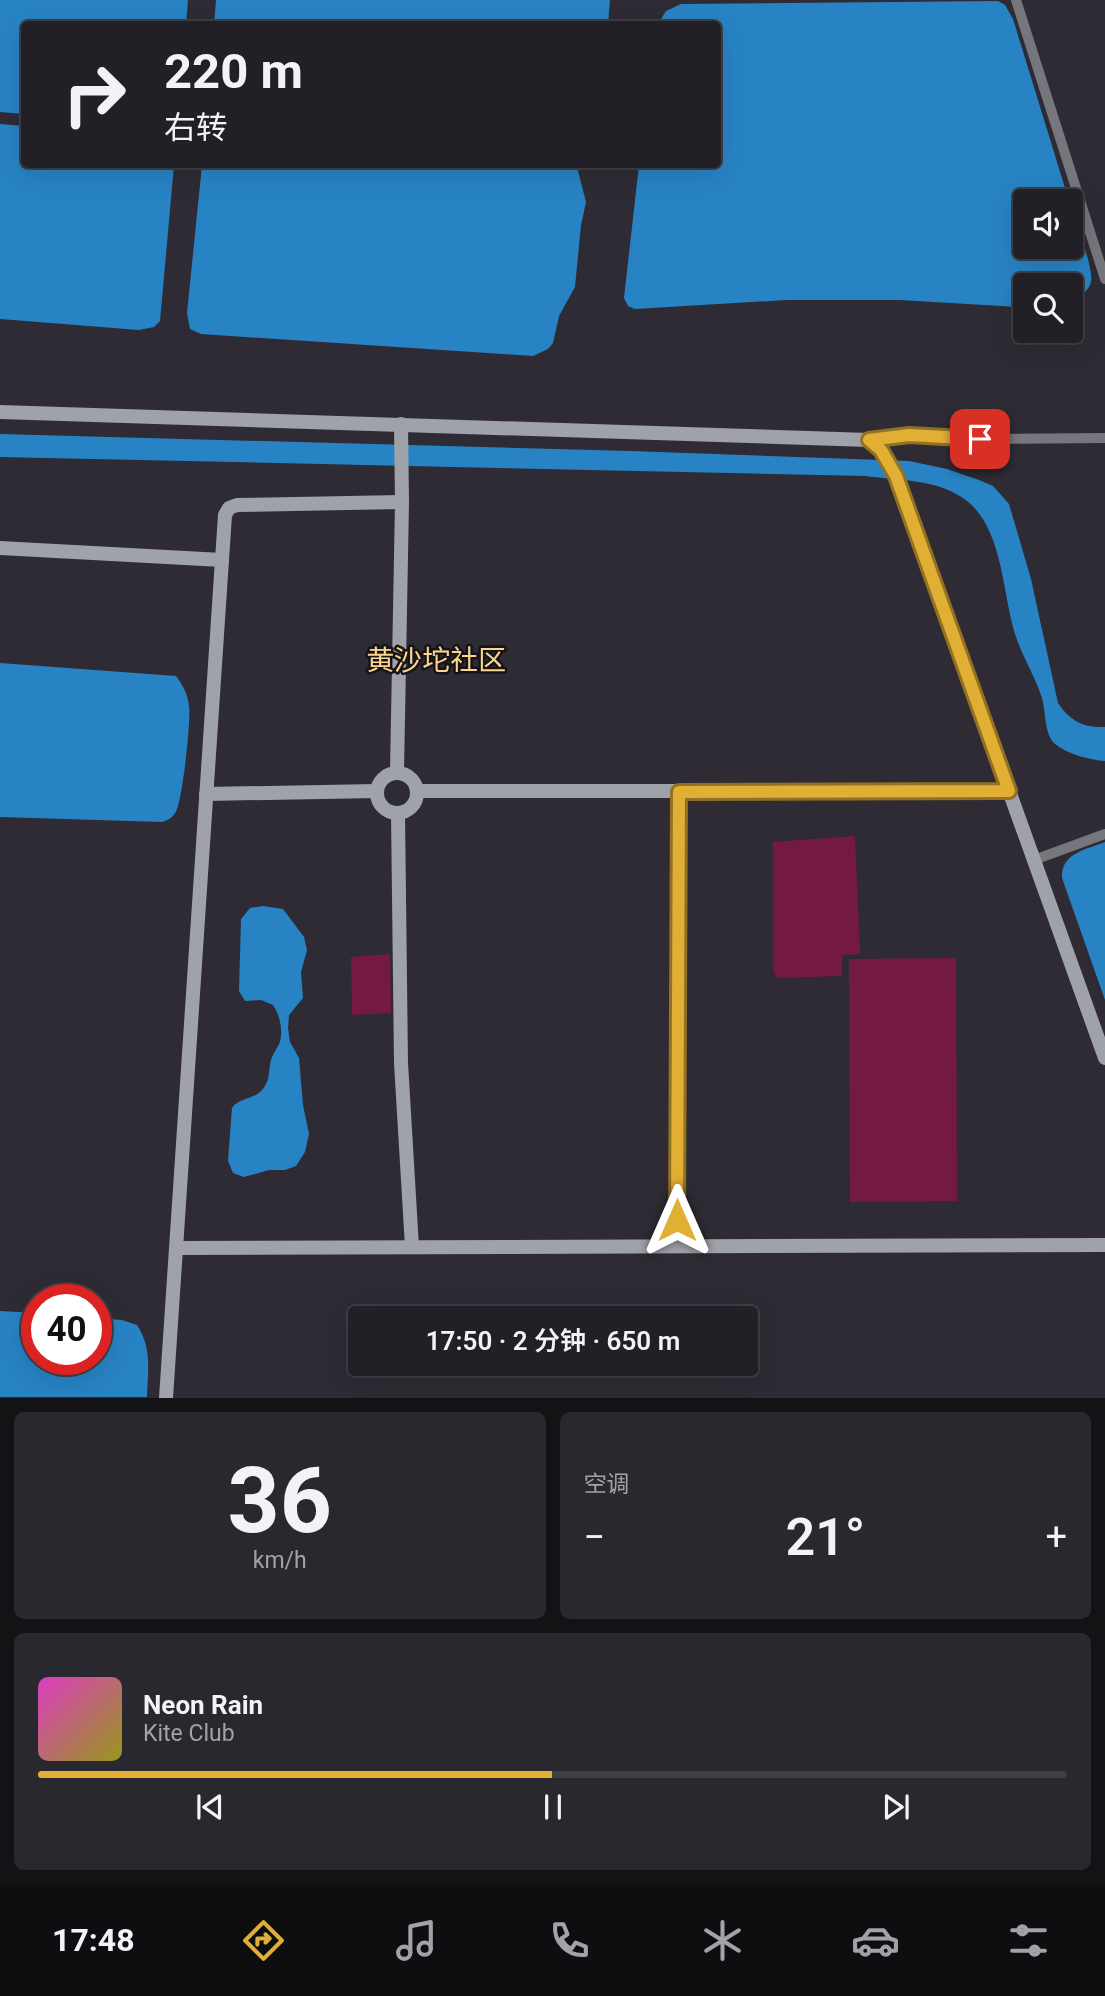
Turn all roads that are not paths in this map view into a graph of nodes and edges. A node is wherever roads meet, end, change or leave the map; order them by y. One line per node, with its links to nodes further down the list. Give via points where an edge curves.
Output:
1 (1016, 0): 2 (street)
2 (1105, 279)
3 (0, 412): 4 (street)
4 (401, 424): 6 (street); 7 (street)
5 (1105, 438): 6 (street, via 909,435)
6 (869, 440): 12 (street, via 881,450 896,476)
7 (402, 502): 9 (street, via 237,505 225,515); 10 (street)
8 (0, 548): 9 (street)
9 (222, 560): 15 (street)
10 (397, 772): 11 (street, via 409,776); 13 (street, via 381,780)
11 (418, 791): 14 (street); 16 (street, via 413,806)
12 (1009, 791): 14 (street); 18 (street)
13 (377, 792): 15 (street); 16 (street, via 383,807)
14 (679, 792): 21 (street)
15 (206, 794): 23 (street)
16 (398, 813): 22 (street, via 401,1063)
17 (1105, 834): 18 (street)
18 (1034, 860): 19 (street)
19 (1105, 1058)
20 (1105, 1245): 21 (street)
21 (677, 1246): 22 (street)
22 (412, 1247): 23 (street)
23 (177, 1248): 24 (street)
24 (166, 1398)

